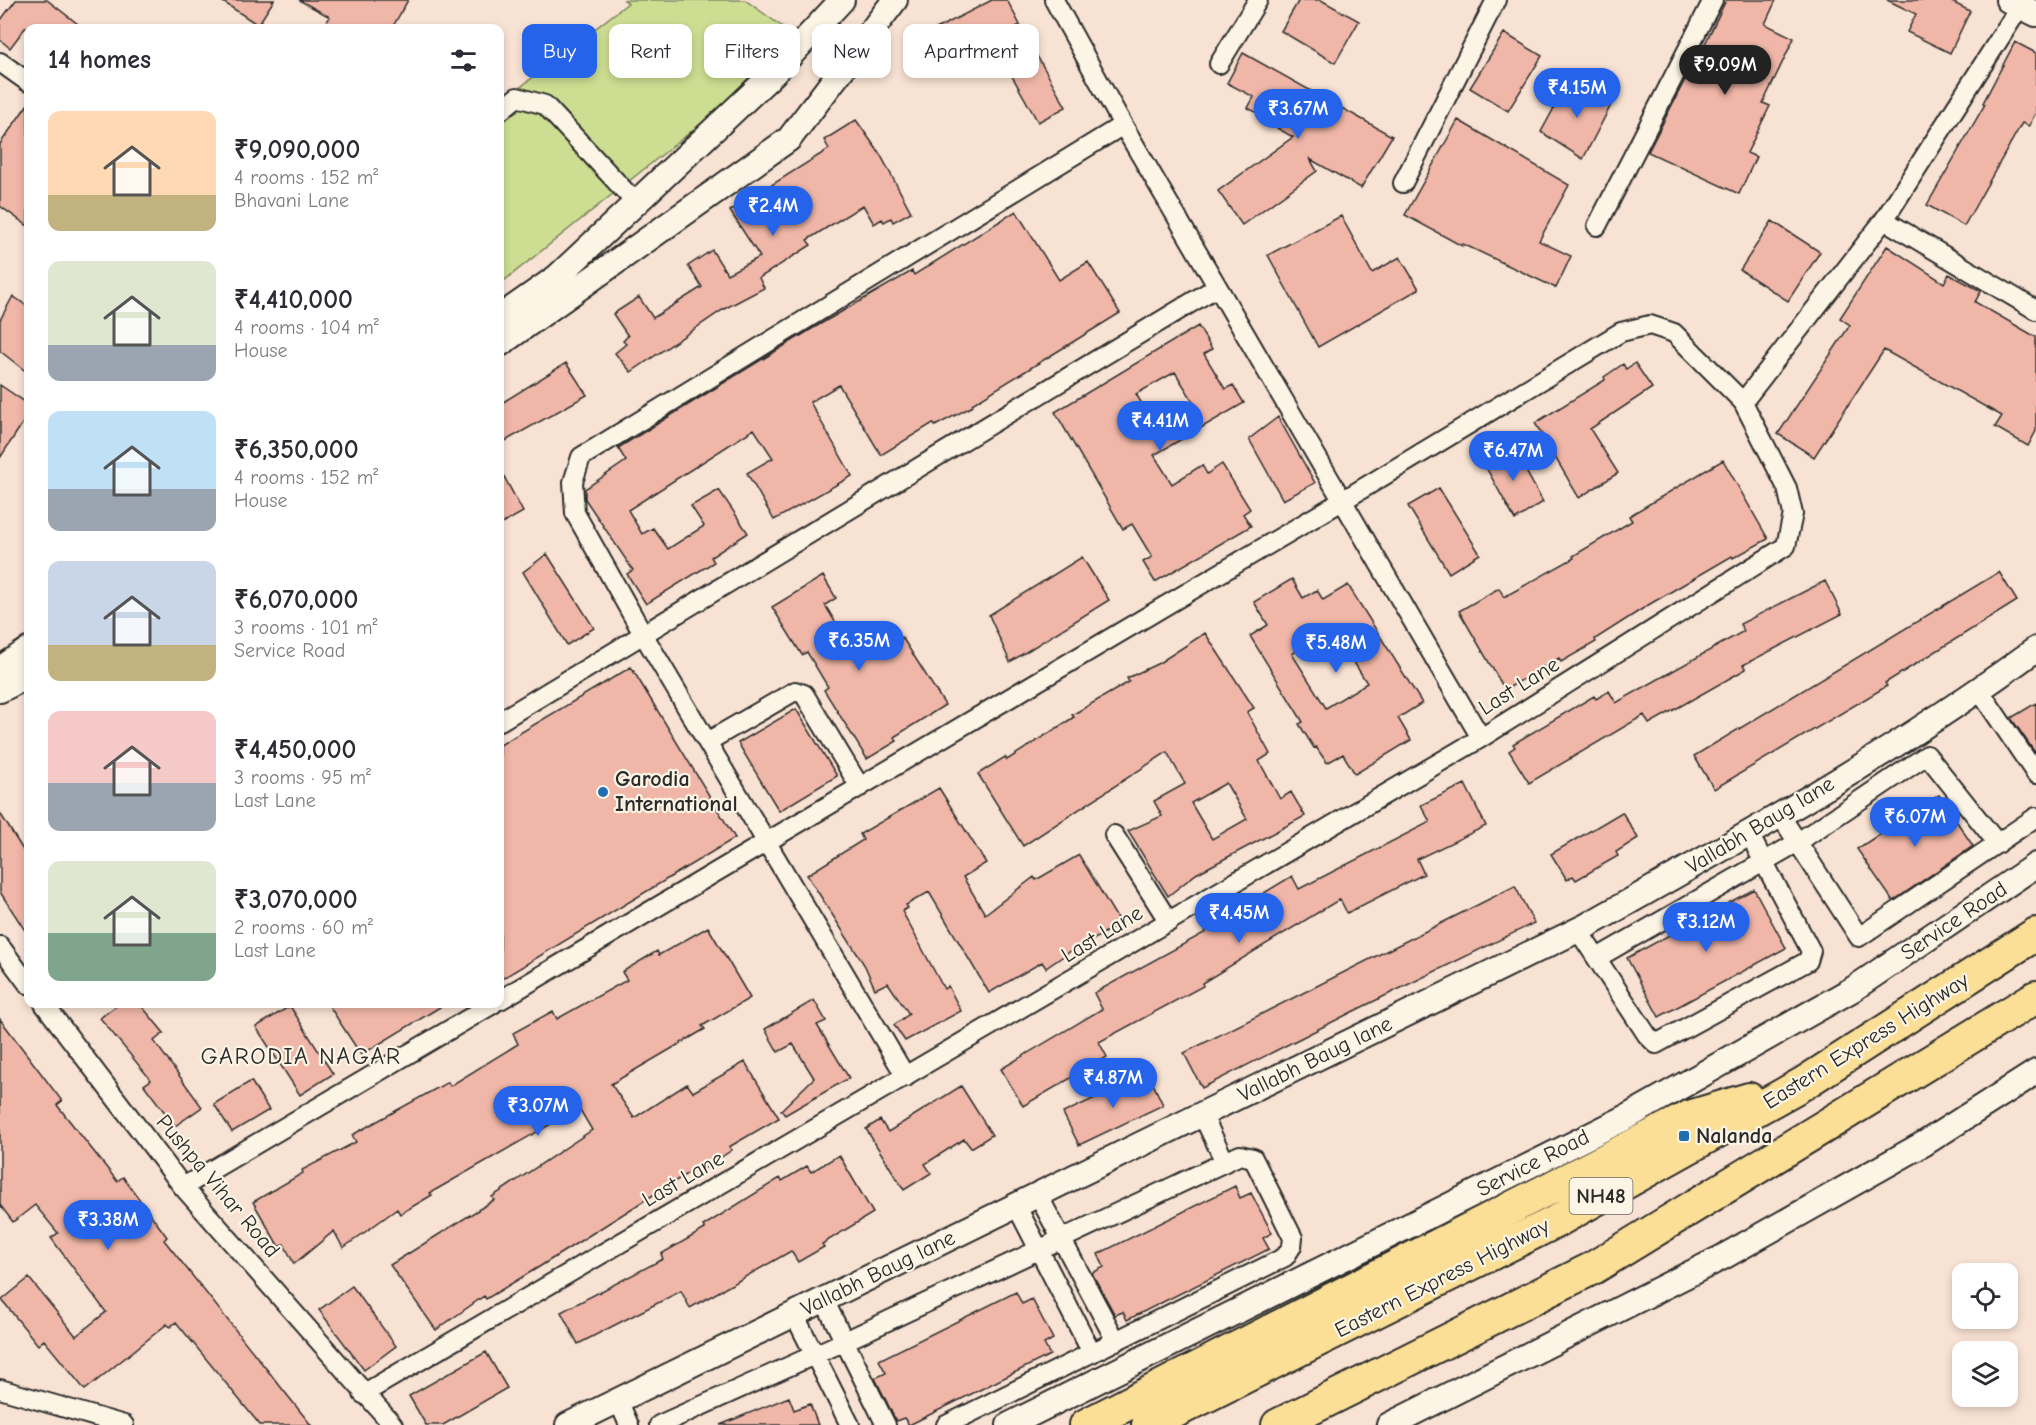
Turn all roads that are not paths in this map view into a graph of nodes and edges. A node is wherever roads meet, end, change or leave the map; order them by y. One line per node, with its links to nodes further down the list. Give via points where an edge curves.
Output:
1 (843, 0): 14 (street, via 774,74)
2 (895, 0): 20 (street, via 789,139)
3 (1054, 0): 12 (street)
4 (1258, 0): 9 (street)
5 (1496, 0): 13 (street)
6 (1713, 0): 16 (street)
7 (2021, 6): 15 (street)
8 (0, 62): 10 (street)
9 (1219, 64)
10 (24, 79)
11 (504, 108): 14 (street, via 517,97 545,105)
12 (1123, 125): 17 (street); 23 (street, via 580,457 573,482 575,513)
13 (1404, 183)
14 (636, 203): 19 (street, via 557,277)
15 (1884, 220): 18 (street); 21 (street)
16 (1597, 226)
17 (1217, 287): 22 (street); 23 (street)
18 (2036, 310)
19 (504, 314)
20 (504, 341)
21 (1743, 402): 22 (street, Last Lane, via 1674,333 1650,325 1620,332); 31 (street, Last Lane, via 1787,488 1793,514 1786,546)
22 (1342, 501): 31 (street); 34 (street, Last Lane)
23 (643, 634): 30 (street); 32 (street)
24 (2036, 649): 29 (street, Vallabh Baug lane)
25 (24, 653): 26 (street)
26 (0, 669)
27 (24, 678): 28 (street)
28 (0, 690)
29 (1979, 690): 33 (street); 35 (street, Vallabh Baug lane)
30 (504, 718)
31 (1481, 738): 44 (street, Last Lane)
32 (707, 742): 34 (street, via 800,691); 39 (street)
33 (2036, 774)
34 (860, 787): 39 (street, Last Lane)
35 (1780, 814): 37 (street, Vallabh Baug lane); 40 (street)
36 (2036, 817): 41 (street)
37 (1749, 834): 42 (street); 45 (street, Vallabh Baug lane)
38 (1114, 835): 44 (street)
39 (766, 842): 51 (street, Last Lane); 55 (street)
40 (1798, 842): 41 (street, via 1927,755); 41 (street, via 1859,937); 42 (street)
41 (1998, 844)
42 (1764, 860): 48 (street); 48 (street, via 1811,951 1809,961 1656,1044)
43 (2036, 865): 81 (street, Service Road, via 1853,989 1627,1116)
44 (1168, 922): 55 (street, Last Lane)
45 (1578, 930): 48 (street); 57 (street, Vallabh Baug lane)
46 (2036, 934): 56 (highway, Eastern Express Highway / NH48)
47 (0, 946): 49 (street)
48 (1597, 958)
49 (24, 979)
50 (2036, 997): 84 (highway, NH48, via 1593,1268)
51 (504, 998)
52 (47, 1008): 59 (street, Pushpa Vihar Road)
53 (486, 1008): 59 (street)
54 (2036, 1072): 85 (street, via 1925,1143 1723,1257)
55 (906, 1077): 71 (street, Last Lane)
56 (1804, 1083): 82 (highway, via 1689,1117); 83 (highway, Eastern Express Highway / NH48, via 1555,1222)
57 (1202, 1114): 58 (street); 60 (street, Vallabh Baug lane)
58 (1225, 1162): 62 (street); 66 (street, via 1240,1155 1253,1158 1293,1238 1290,1253)
59 (183, 1187): 71 (street, Pushpa Vihar Road)
60 (1038, 1195): 61 (street, Vallabh Baug lane); 62 (street)
61 (1016, 1205): 63 (street); 64 (street, Vallabh Baug lane)
62 (1063, 1238): 63 (street); 66 (street)
63 (1040, 1250): 67 (street); 68 (street)
64 (824, 1300): 65 (street, Vallabh Baug lane); 67 (street)
65 (794, 1314): 69 (street); 72 (street, Vallabh Baug lane)
66 (1116, 1341): 68 (street)
67 (843, 1342): 69 (street); 79 (street)
68 (1092, 1353): 80 (street)
69 (815, 1354): 77 (street); 78 (street)
70 (0, 1389): 73 (street)
71 (363, 1394): 74 (street, Pushpa Vihar Road)
72 (618, 1400): 75 (street, Vallabh Baug lane); 76 (street)
73 (124, 1425)
74 (393, 1425)
75 (568, 1425)
76 (629, 1425)
77 (660, 1425)
78 (850, 1425)
79 (886, 1425)
80 (946, 1425)
81 (1009, 1425)
82 (1086, 1425)
83 (1148, 1425)
84 (1278, 1425)
85 (1389, 1425)

